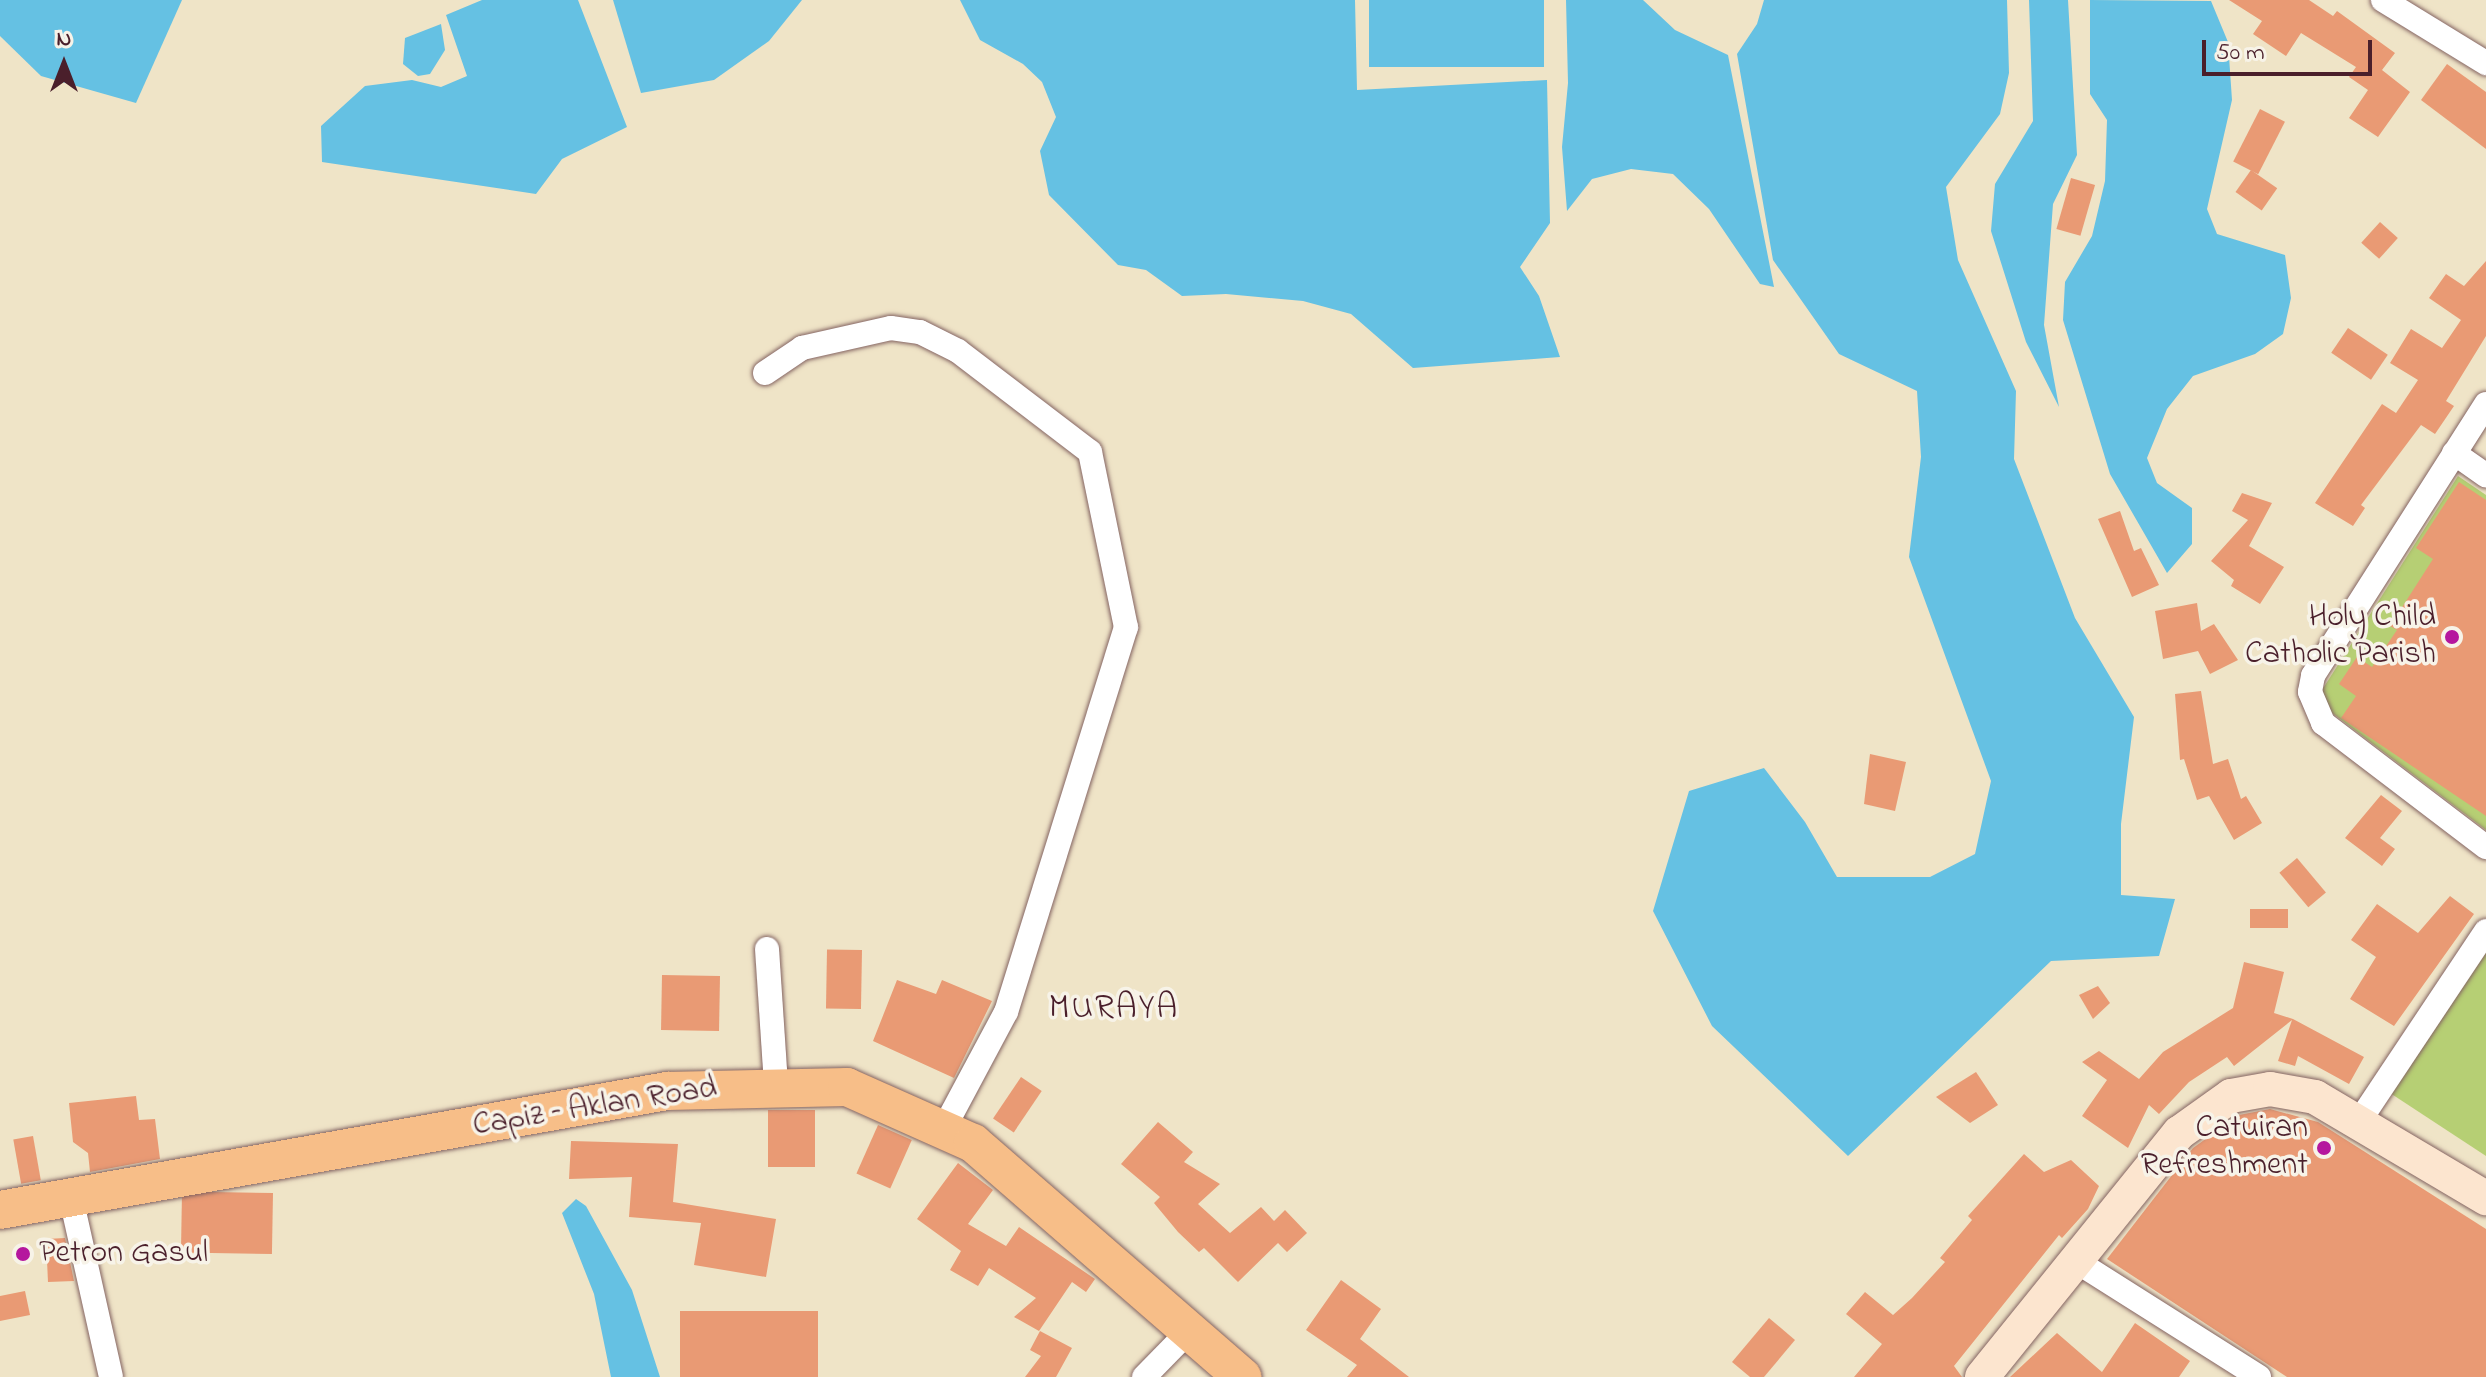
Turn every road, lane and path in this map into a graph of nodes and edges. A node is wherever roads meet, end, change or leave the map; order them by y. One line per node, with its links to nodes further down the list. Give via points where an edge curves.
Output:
1 (2383, 0): 2 (street)
2 (2486, 63)
3 (765, 373): 12 (street, via 802,348 891,328 920,332 958,351 1090,452 1126,627 1006,1012)
4 (2486, 404): 5 (street)
5 (2454, 453): 6 (street); 7 (street, via 2313,676 2310,692 2323,723)
6 (2486, 475)
7 (2486, 847)
8 (2486, 931): 11 (street)
9 (767, 949): 10 (street)
10 (776, 1085): 12 (main road, Capiz – Aklan Road, via 847,1087); 13 (main road, Capiz – Aklan Road, via 667,1091)
11 (2360, 1120): 14 (main road); 16 (main road, via 2290,1090 2250,1090 2213,1104 2179,1133)
12 (944, 1128): 17 (main road, Capiz – Aklan Road, via 973,1143)
13 (71, 1198): 15 (main road, Capiz – Aklan Road); 18 (street)
14 (2486, 1198)
15 (0, 1210)
16 (2079, 1263): 21 (main road); 22 (street)
17 (1189, 1331): 19 (street); 20 (main road, Capiz – Aklan Road)
18 (111, 1377)
19 (1144, 1377)
20 (1242, 1377)
21 (1982, 1377)
22 (2259, 1377)

